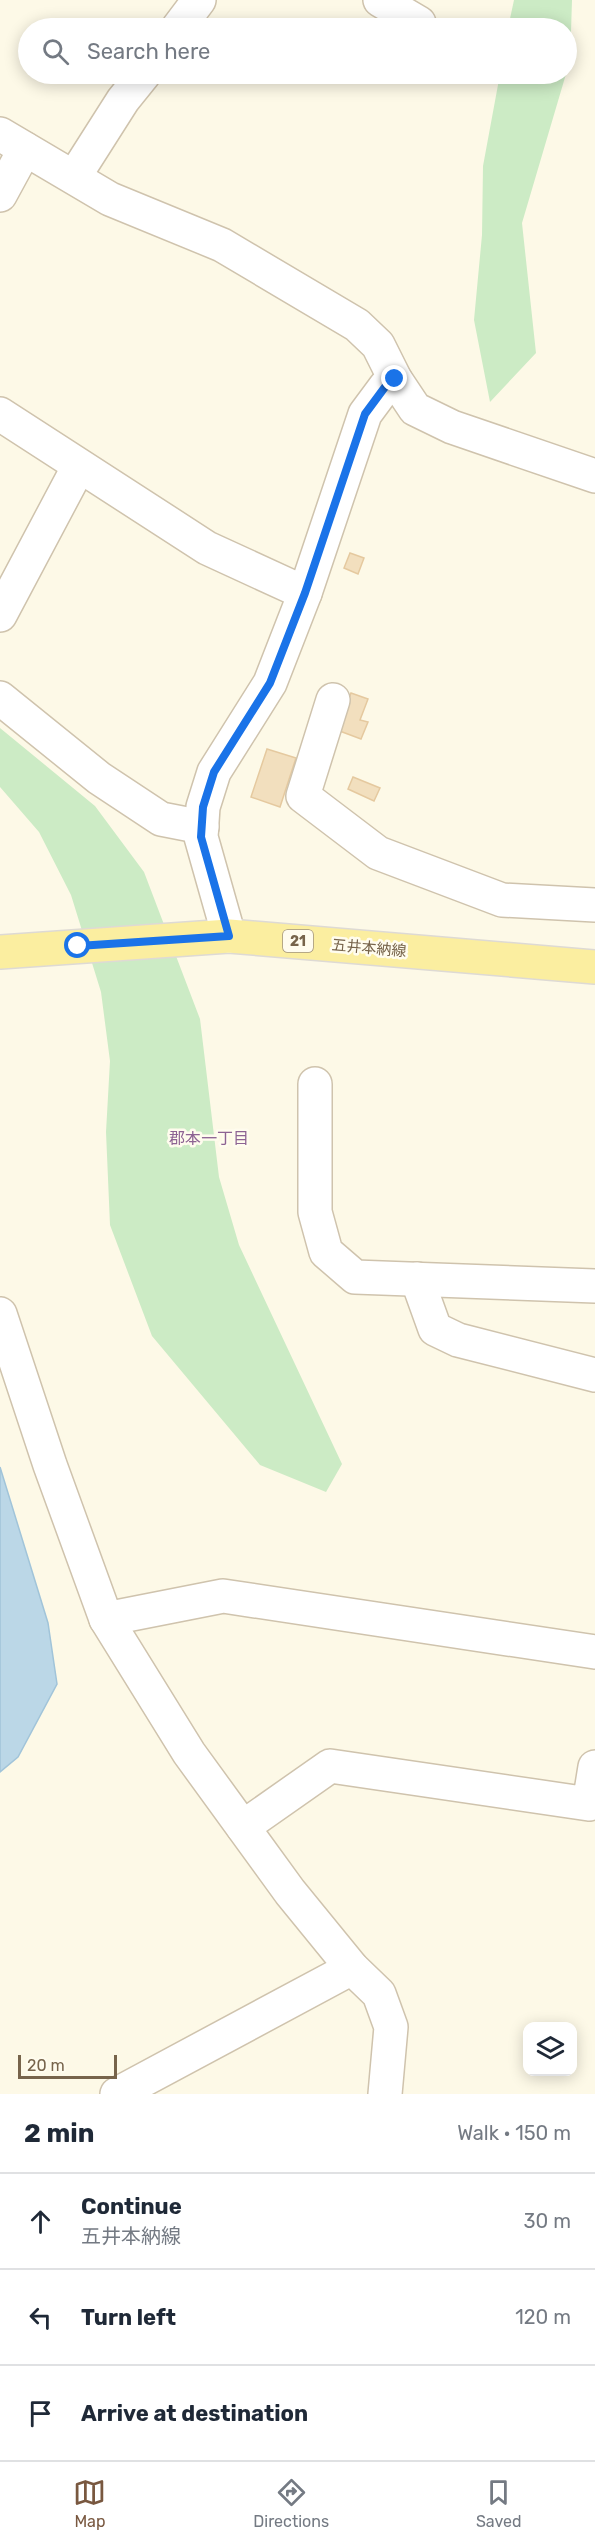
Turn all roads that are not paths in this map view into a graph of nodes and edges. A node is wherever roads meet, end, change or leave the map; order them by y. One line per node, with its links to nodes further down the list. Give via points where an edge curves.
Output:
1 (199, 0): 3 (street)
2 (380, 0): 4 (street)
3 (186, 18)
4 (411, 18)
5 (136, 84): 7 (street)
6 (13, 142): 7 (street); 8 (street)
7 (74, 177): 9 (street, via 110,199 222,245 357,325 378,345)
8 (0, 195)
9 (395, 379): 12 (street, via 415,409 452,427); 13 (street, via 365,414)
10 (0, 414): 11 (street)
11 (79, 466): 13 (street, via 207,548); 14 (street)
12 (593, 468)
13 (305, 593): 17 (street, via 270,683 214,772 203,807)
14 (0, 615)
15 (0, 698): 17 (street, via 99,778 161,819)
16 (333, 700): 18 (street, via 303,796 378,853 502,900)
17 (202, 827): 19 (street, via 201,837)
18 (595, 905)
19 (229, 936): 20 (main road, 五井本納線 / 21); 21 (main road, 五井本納線 / 21)
20 (0, 952)
21 (595, 967)
22 (315, 1084): 23 (street, via 315,1212 326,1252 355,1277)
23 (417, 1279): 24 (street); 26 (street, via 435,1329 458,1340)
24 (595, 1286)
25 (0, 1314): 27 (street)
26 (595, 1375)
27 (106, 1619): 28 (street, via 223,1596); 30 (street, via 189,1753)
28 (595, 1652)
29 (595, 1767): 30 (street, via 589,1804 330,1766)
30 (243, 1827): 31 (street)
31 (351, 1968): 32 (street); 33 (street, via 379,1994 391,2027)
32 (117, 2094)
33 (386, 2094)

